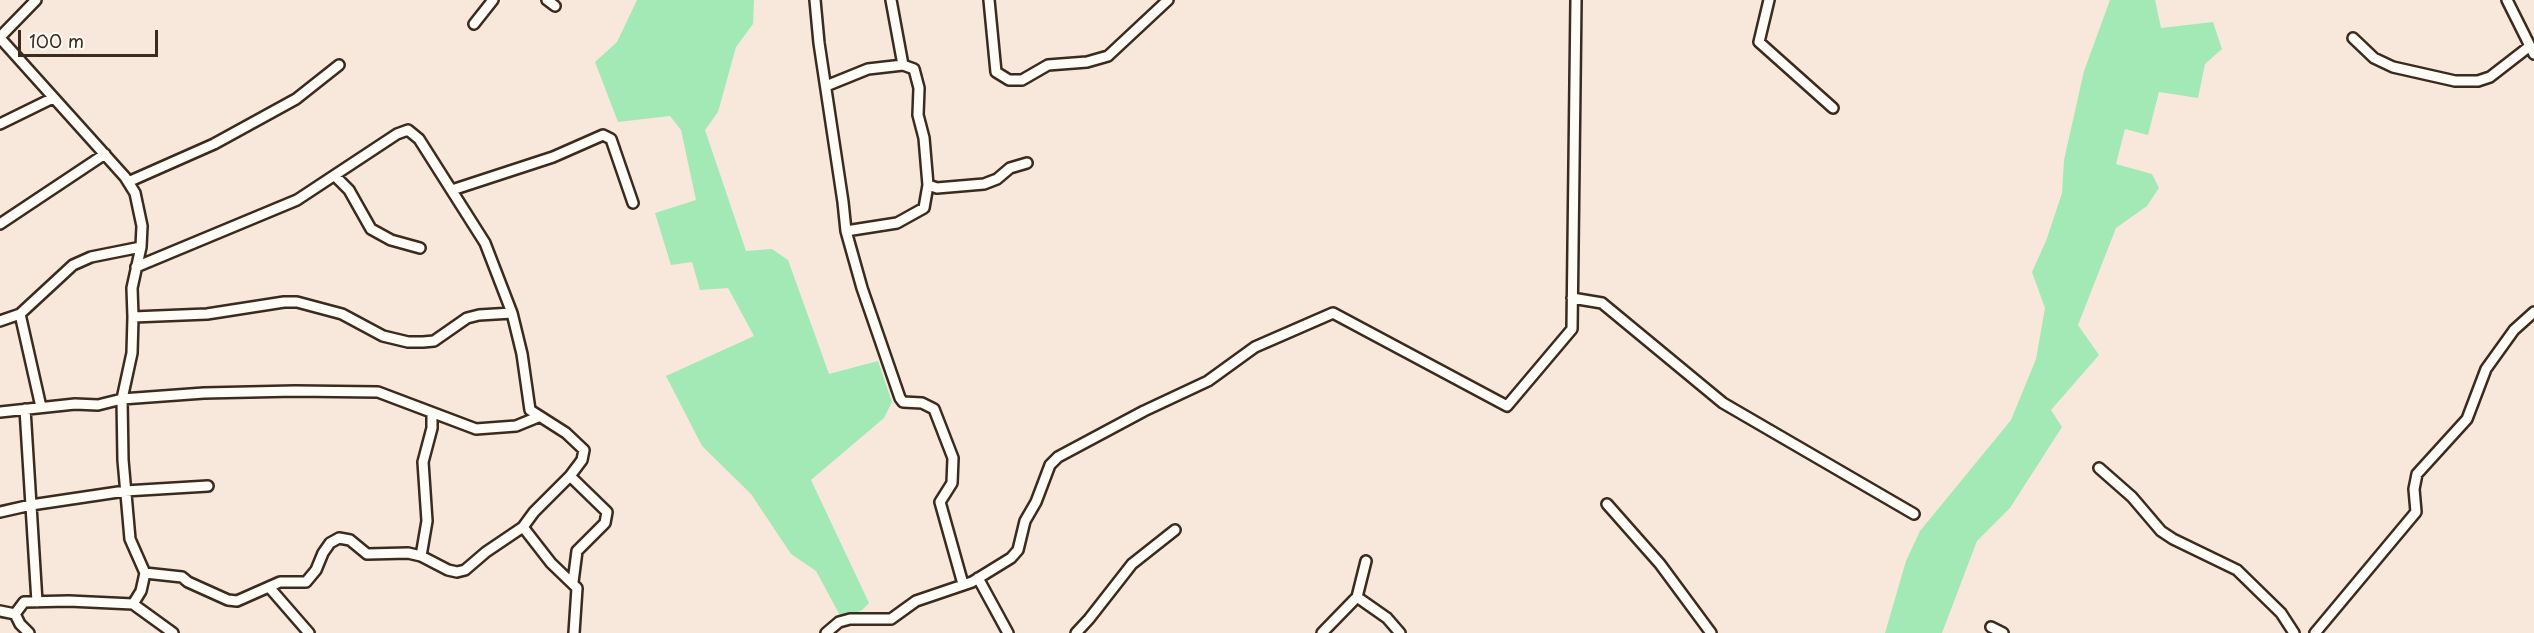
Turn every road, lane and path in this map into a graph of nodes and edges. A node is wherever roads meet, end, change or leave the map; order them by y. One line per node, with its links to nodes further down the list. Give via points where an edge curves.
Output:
1 (36, 0): 11 (street)
2 (493, 0): 10 (street)
3 (815, 0): 16 (street)
4 (891, 0): 15 (street)
5 (989, 0): 6 (street, via 996,72 1009,80 1022,80 1048,65 1108,56)
6 (1168, 0)
7 (1576, 0): 32 (street)
8 (1769, 0): 18 (street, via 1759,42)
9 (2507, 0): 13 (street)
10 (474, 24)
11 (0, 37): 17 (street)
12 (2353, 38): 13 (street, via 2374,58 2393,67 2456,81 2478,81)
13 (2532, 50)
14 (339, 65): 23 (street, via 296,99 214,144)
15 (903, 65): 16 (street, via 861,71); 24 (street, via 914,69 918,79 918,115)
16 (826, 86): 28 (street)
17 (53, 98): 19 (street); 20 (street)
18 (1833, 108)
19 (0, 124)
20 (105, 154): 23 (street); 27 (street)
21 (1027, 163): 24 (street, via 984,184 938,188)
22 (335, 176): 25 (street, via 408,130 419,139); 30 (street, via 350,190 371,229 391,240); 31 (street, via 280,208)
23 (128, 182): 29 (street, via 139,206)
24 (928, 185): 28 (street, via 924,208 897,223)
25 (452, 190): 26 (street, via 553,157 603,135 611,139); 34 (street, via 484,243)
26 (633, 203)
27 (0, 224)
28 (846, 231): 59 (street, via 900,398 934,409 953,458 952,483 940,502)
29 (141, 247): 31 (street); 35 (street, via 73,265)
30 (420, 248)
31 (136, 267): 36 (street)
32 (1572, 298): 51 (street, via 1602,303 1723,404); 57 (street, via 1572,329 1507,406 1333,313 1255,347 1208,381 1058,457 1050,465 1025,521 1018,550)
33 (2534, 312): 79 (street, via 2514,330 2486,369 2467,419 2417,474 2416,512)
34 (512, 313): 36 (street, via 492,312 467,318 434,340 423,342 383,336 342,314 297,302 207,314); 43 (street, via 530,410)
35 (21, 314): 37 (street); 39 (street)
36 (133, 317): 38 (street, via 132,353)
37 (0, 321)
38 (122, 399): 39 (street, via 98,405); 42 (street, via 224,392 378,392); 47 (street)
39 (41, 407): 40 (street)
40 (25, 409): 41 (street); 49 (street)
41 (0, 412)
42 (432, 414): 43 (street, via 476,429 516,426); 54 (street, via 423,462 427,521)
43 (538, 417): 45 (street, via 566,432 584,450)
44 (2099, 468): 78 (street, via 2132,497 2161,531 2237,570 2281,614)
45 (570, 476): 52 (street); 58 (street, via 607,512 605,524 578,551)
46 (208, 486): 47 (street)
47 (125, 491): 49 (street); 56 (street, via 130,539)
48 (1606, 504): 76 (street, via 1653,556)
49 (31, 505): 50 (street); 62 (street)
50 (0, 512)
51 (1914, 514)
52 (523, 527): 54 (street, via 465,570 448,570); 58 (street, via 551,564)
53 (1175, 530): 73 (street, via 1132,564)
54 (421, 556): 60 (street, via 367,554 350,540 339,538 322,552 311,578)
55 (1366, 561): 61 (street)
56 (145, 573): 60 (street, via 182,577 228,600 246,598); 63 (street)
57 (978, 578): 59 (street); 72 (street)
58 (573, 582): 70 (street, via 578,593)
59 (963, 584): 71 (street, via 916,601 891,619 850,619)
60 (269, 587): 69 (street)
61 (1357, 597): 74 (street); 75 (street, via 1387,618)
62 (37, 602): 63 (street); 65 (street, via 24,602)
63 (133, 604): 68 (street)
64 (0, 611): 65 (street)
65 (15, 614): 67 (street)
66 (1991, 627): 77 (street)
67 (29, 633)
68 (173, 633)
69 (309, 633)
70 (574, 633)
71 (826, 633)
72 (1008, 633)
73 (1076, 633)
74 (1322, 633)
75 (1400, 633)
76 (1711, 633)
77 (2003, 633)
78 (2294, 633)
79 (2315, 633)

